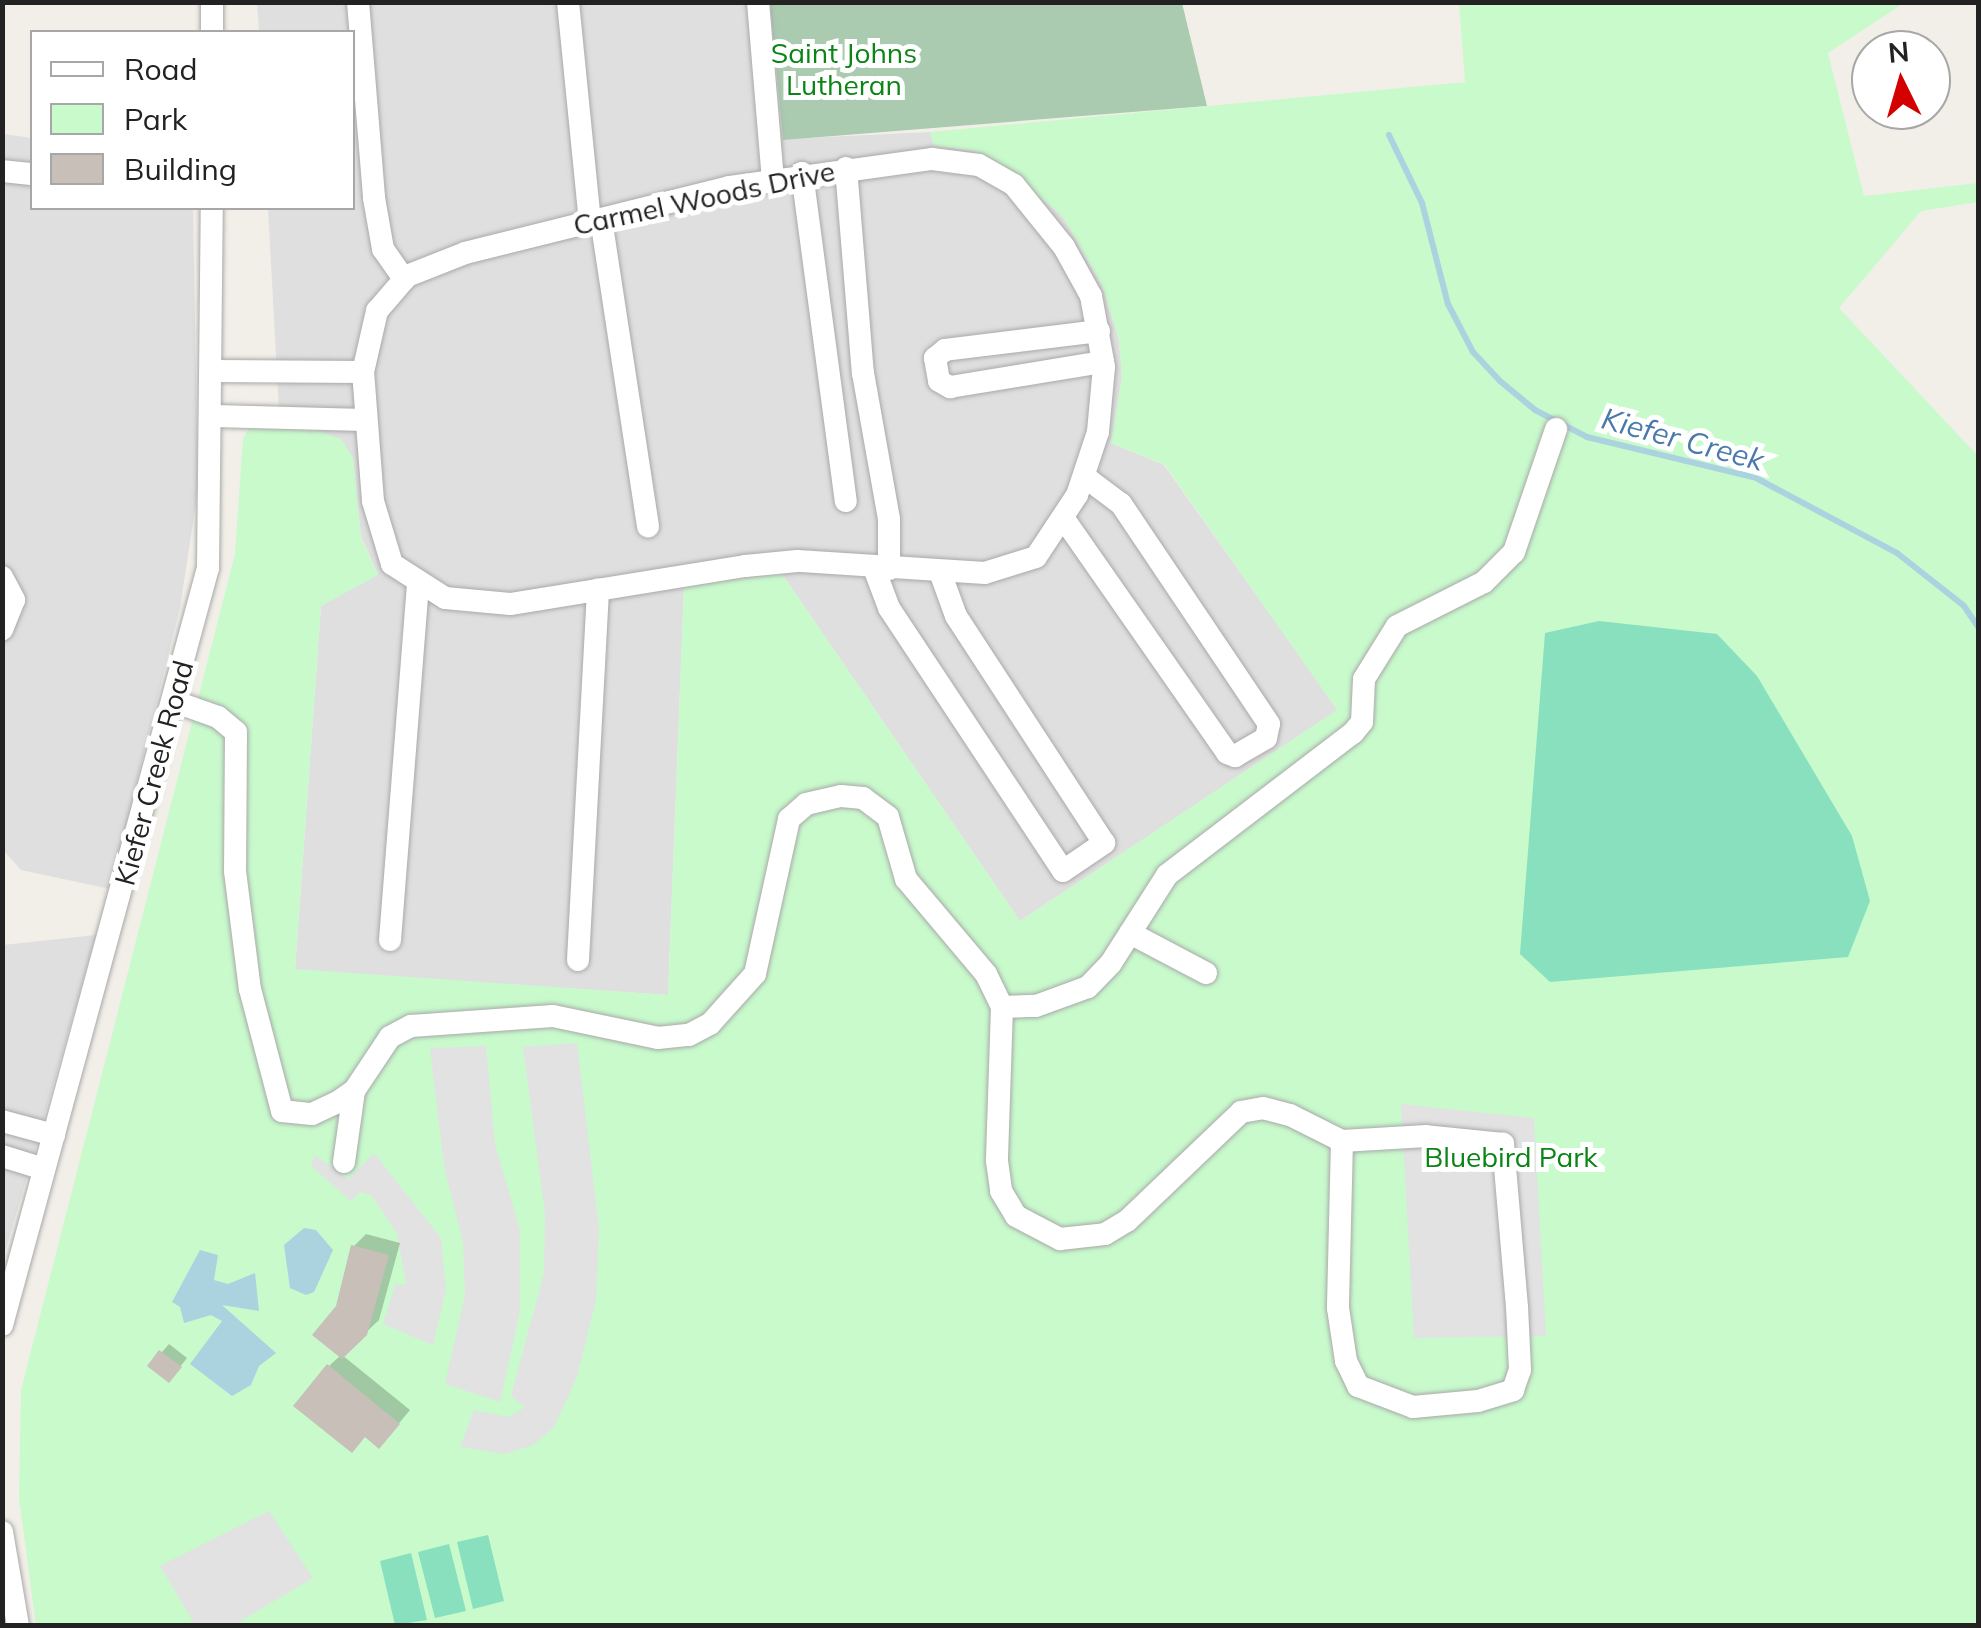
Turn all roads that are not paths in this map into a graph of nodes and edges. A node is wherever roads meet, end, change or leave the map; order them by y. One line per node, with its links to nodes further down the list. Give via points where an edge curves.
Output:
1 (212, 2): 5 (street)
2 (358, 2): 13 (street, via 374,198 383,248)
3 (568, 2): 12 (street)
4 (758, 2): 10 (street)
5 (212, 30)
6 (846, 168): 8 (street, Carmel Woods Drive); 14 (street, Carmel Woods Drive, via 949,159 997,172 1030,200 1078,266); 25 (street, via 863,374 890,530)
7 (2, 171): 9 (street)
8 (802, 173): 10 (street, Carmel Woods Drive); 22 (street)
9 (30, 174)
10 (773, 179): 12 (street, Carmel Woods Drive)
11 (212, 210): 16 (street, Kiefer Creek Road)
12 (595, 220): 13 (street, Carmel Woods Drive, via 430,263); 24 (street)
13 (404, 279): 17 (street, Carmel Woods Drive, via 378,310)
14 (1100, 331): 15 (street, Carmel Woods Drive); 15 (street, via 945,350 936,358 939,380 950,387)
15 (1103, 362): 21 (street, Carmel Woods Drive, via 1098,432)
16 (214, 371): 17 (street); 18 (street, Kiefer Creek Road)
17 (362, 372): 19 (street, Carmel Woods Drive)
18 (214, 416): 19 (street); 31 (street, Kiefer Creek Road, via 208,568)
19 (366, 420): 28 (street, Carmel Woods Drive, via 379,536 392,564)
20 (1556, 430): 32 (street, via 1502,568 1404,618 1364,679 1362,722 1353,733 1167,875)
21 (1085, 477): 23 (street, Carmel Woods Drive); 23 (street, via 1121,504 1269,724 1266,738 1236,756 1227,753)
22 (846, 502)
23 (1064, 519): 26 (street, Carmel Woods Drive, via 1022,566)
24 (648, 526)
25 (881, 569): 26 (street, Carmel Woods Drive); 26 (street, via 889,608 1064,870 1104,843 956,616); 29 (street, Carmel Woods Drive, via 797,561)
26 (940, 572)
27 (2, 577): 30 (street, via 14,600)
28 (418, 586): 29 (street, Carmel Woods Drive, via 470,604); 33 (street)
29 (598, 590): 34 (street)
30 (2, 630)
31 (173, 701): 37 (street, via 218,717 236,732 236,871 250,988 282,1110 312,1114); 39 (street, Kiefer Creek Road)
32 (1130, 933): 35 (street); 36 (street, via 1088,987 1036,1006)
33 (390, 940)
34 (578, 960)
35 (1206, 973)
36 (1002, 1007): 37 (street, via 986,974 906,879 888,818 862,798 823,798 789,819 754,974 710,1024 689,1035 658,1038 552,1016 411,1026 398,1029 377,1051); 40 (street, via 996,1126 1001,1190 1016,1216 1036,1230 1084,1241 1116,1228 1242,1112 1263,1108 1290,1115)
37 (354, 1091): 42 (street)
38 (2, 1121): 39 (street)
39 (54, 1135): 43 (street, Kiefer Creek Road)
40 (1342, 1141): 40 (street, via 1338,1308 1346,1362 1358,1386 1413,1407 1513,1390 1520,1370 1503,1144 1426,1136)
41 (2, 1156): 43 (street)
42 (344, 1162)
43 (44, 1168): 44 (street, Kiefer Creek Road)
44 (2, 1325)
45 (2, 1532): 46 (street)
46 (18, 1626)

